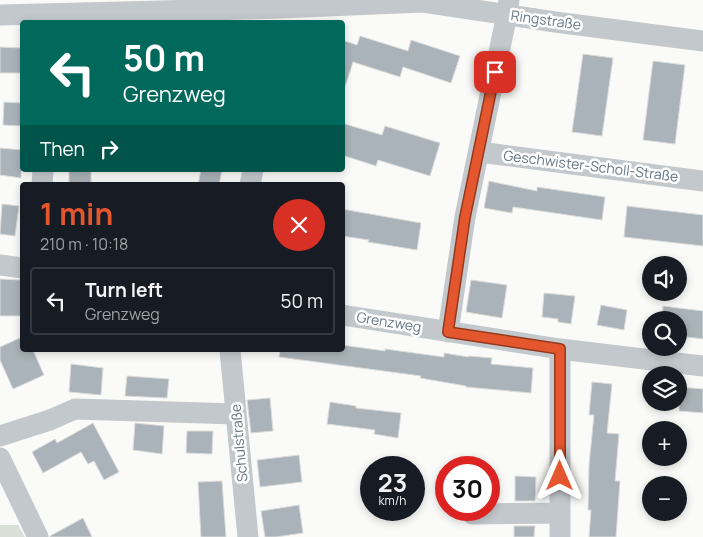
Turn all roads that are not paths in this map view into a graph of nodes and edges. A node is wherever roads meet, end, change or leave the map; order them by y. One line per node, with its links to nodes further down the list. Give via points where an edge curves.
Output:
1 (65, 7): 3 (street, Ringstraße); 4 (street, Ringstraße)
2 (508, 7): 3 (street, Ringstraße, via 423,2); 5 (street, Ringstraße); 6 (street)
3 (280, 10)
4 (0, 15)
5 (703, 41)
6 (479, 152): 7 (street, Geschwister-Scholl-Straße); 11 (street, via 465,217)
7 (703, 181)
8 (0, 265): 9 (street)
9 (20, 268)
10 (345, 315): 11 (street, Grenzweg)
11 (448, 332): 12 (street, Grenzweg)
12 (560, 349): 14 (street, Grenzweg); 18 (street)
13 (230, 352): 15 (street, Schulstraße)
14 (703, 366)
15 (236, 414): 16 (street, via 75,409); 21 (street, Schulstraße)
16 (0, 436)
17 (0, 458): 20 (street)
18 (560, 513): 19 (street); 22 (street)
19 (500, 514)
20 (38, 537)
21 (248, 537)
22 (560, 537)

